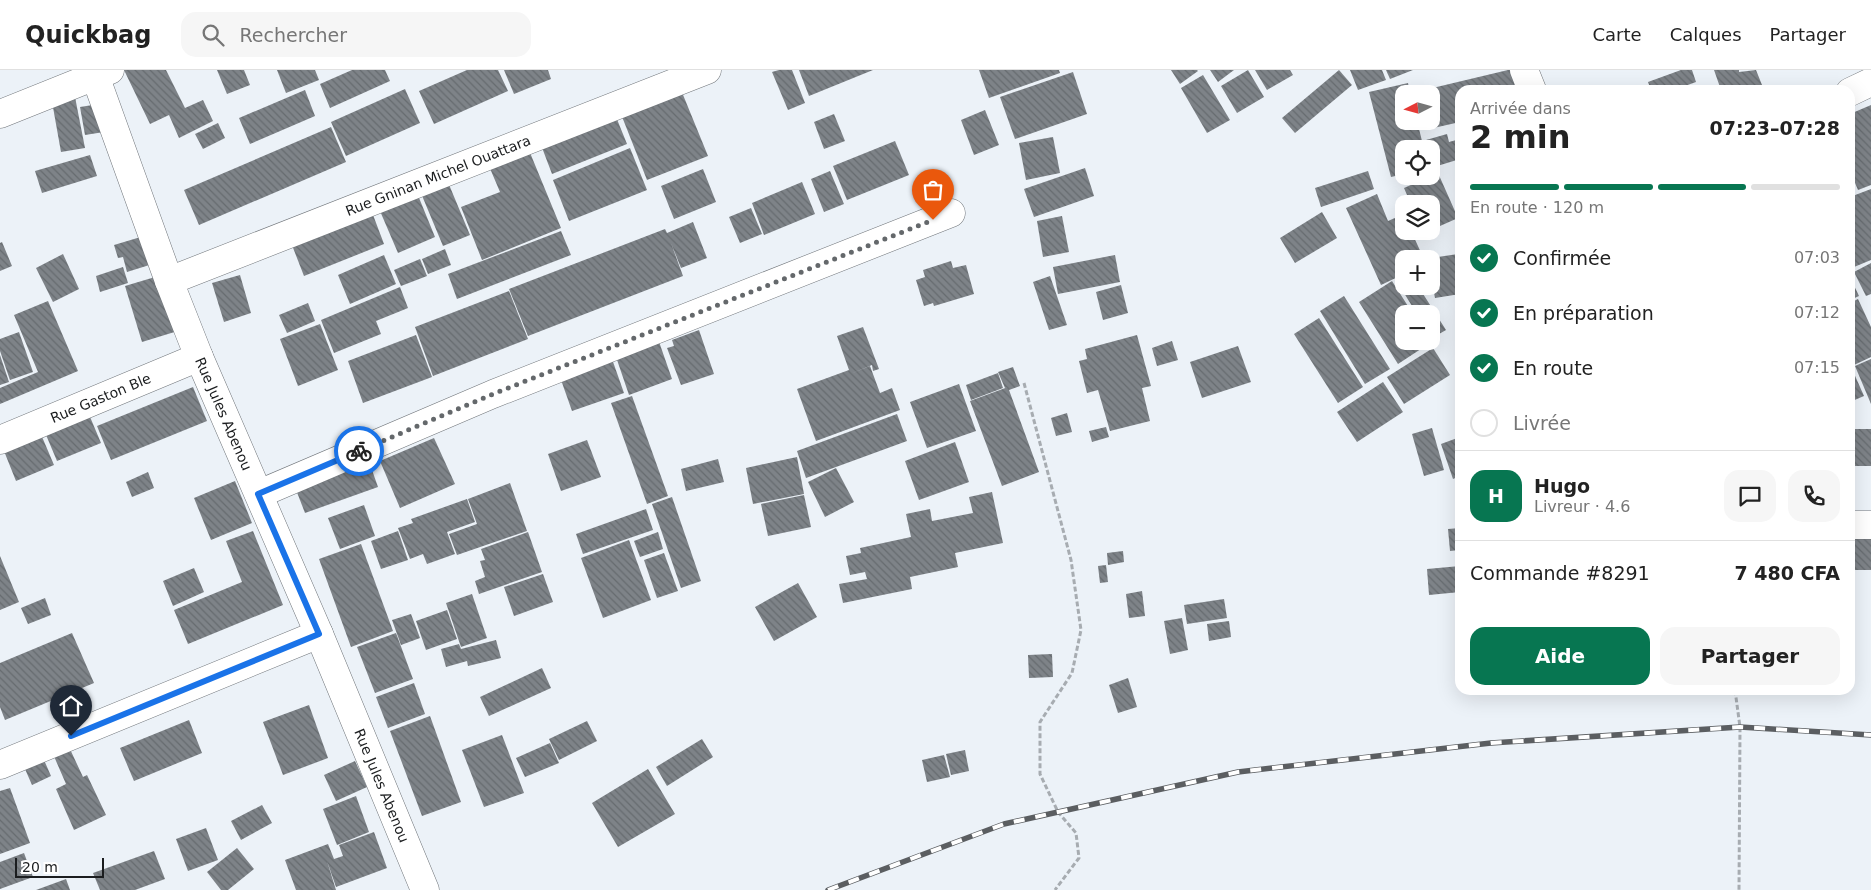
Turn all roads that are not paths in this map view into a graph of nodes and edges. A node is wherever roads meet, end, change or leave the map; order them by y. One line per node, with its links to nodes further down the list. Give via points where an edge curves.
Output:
1 (707, 70): 9 (street, Rue Gninan Michel Ouattara)
2 (1524, 70): 5 (street)
3 (99, 72): 7 (street); 9 (street, Rue Jules Abenou)
4 (1871, 82): 6 (street)
5 (1530, 85)
6 (1855, 90)
7 (0, 114)
8 (952, 212): 12 (street, via 493,394)
9 (169, 281): 10 (street, Rue Jules Abenou)
10 (200, 357): 11 (street, Rue Gaston Ble); 12 (street, Rue Jules Abenou)
11 (0, 440)
12 (258, 494): 15 (street, Rue Jules Abenou)
13 (1855, 525): 14 (street)
14 (1871, 525)
15 (319, 634): 16 (street); 17 (street, Rue Jules Abenou)
16 (0, 765)
17 (425, 890)

